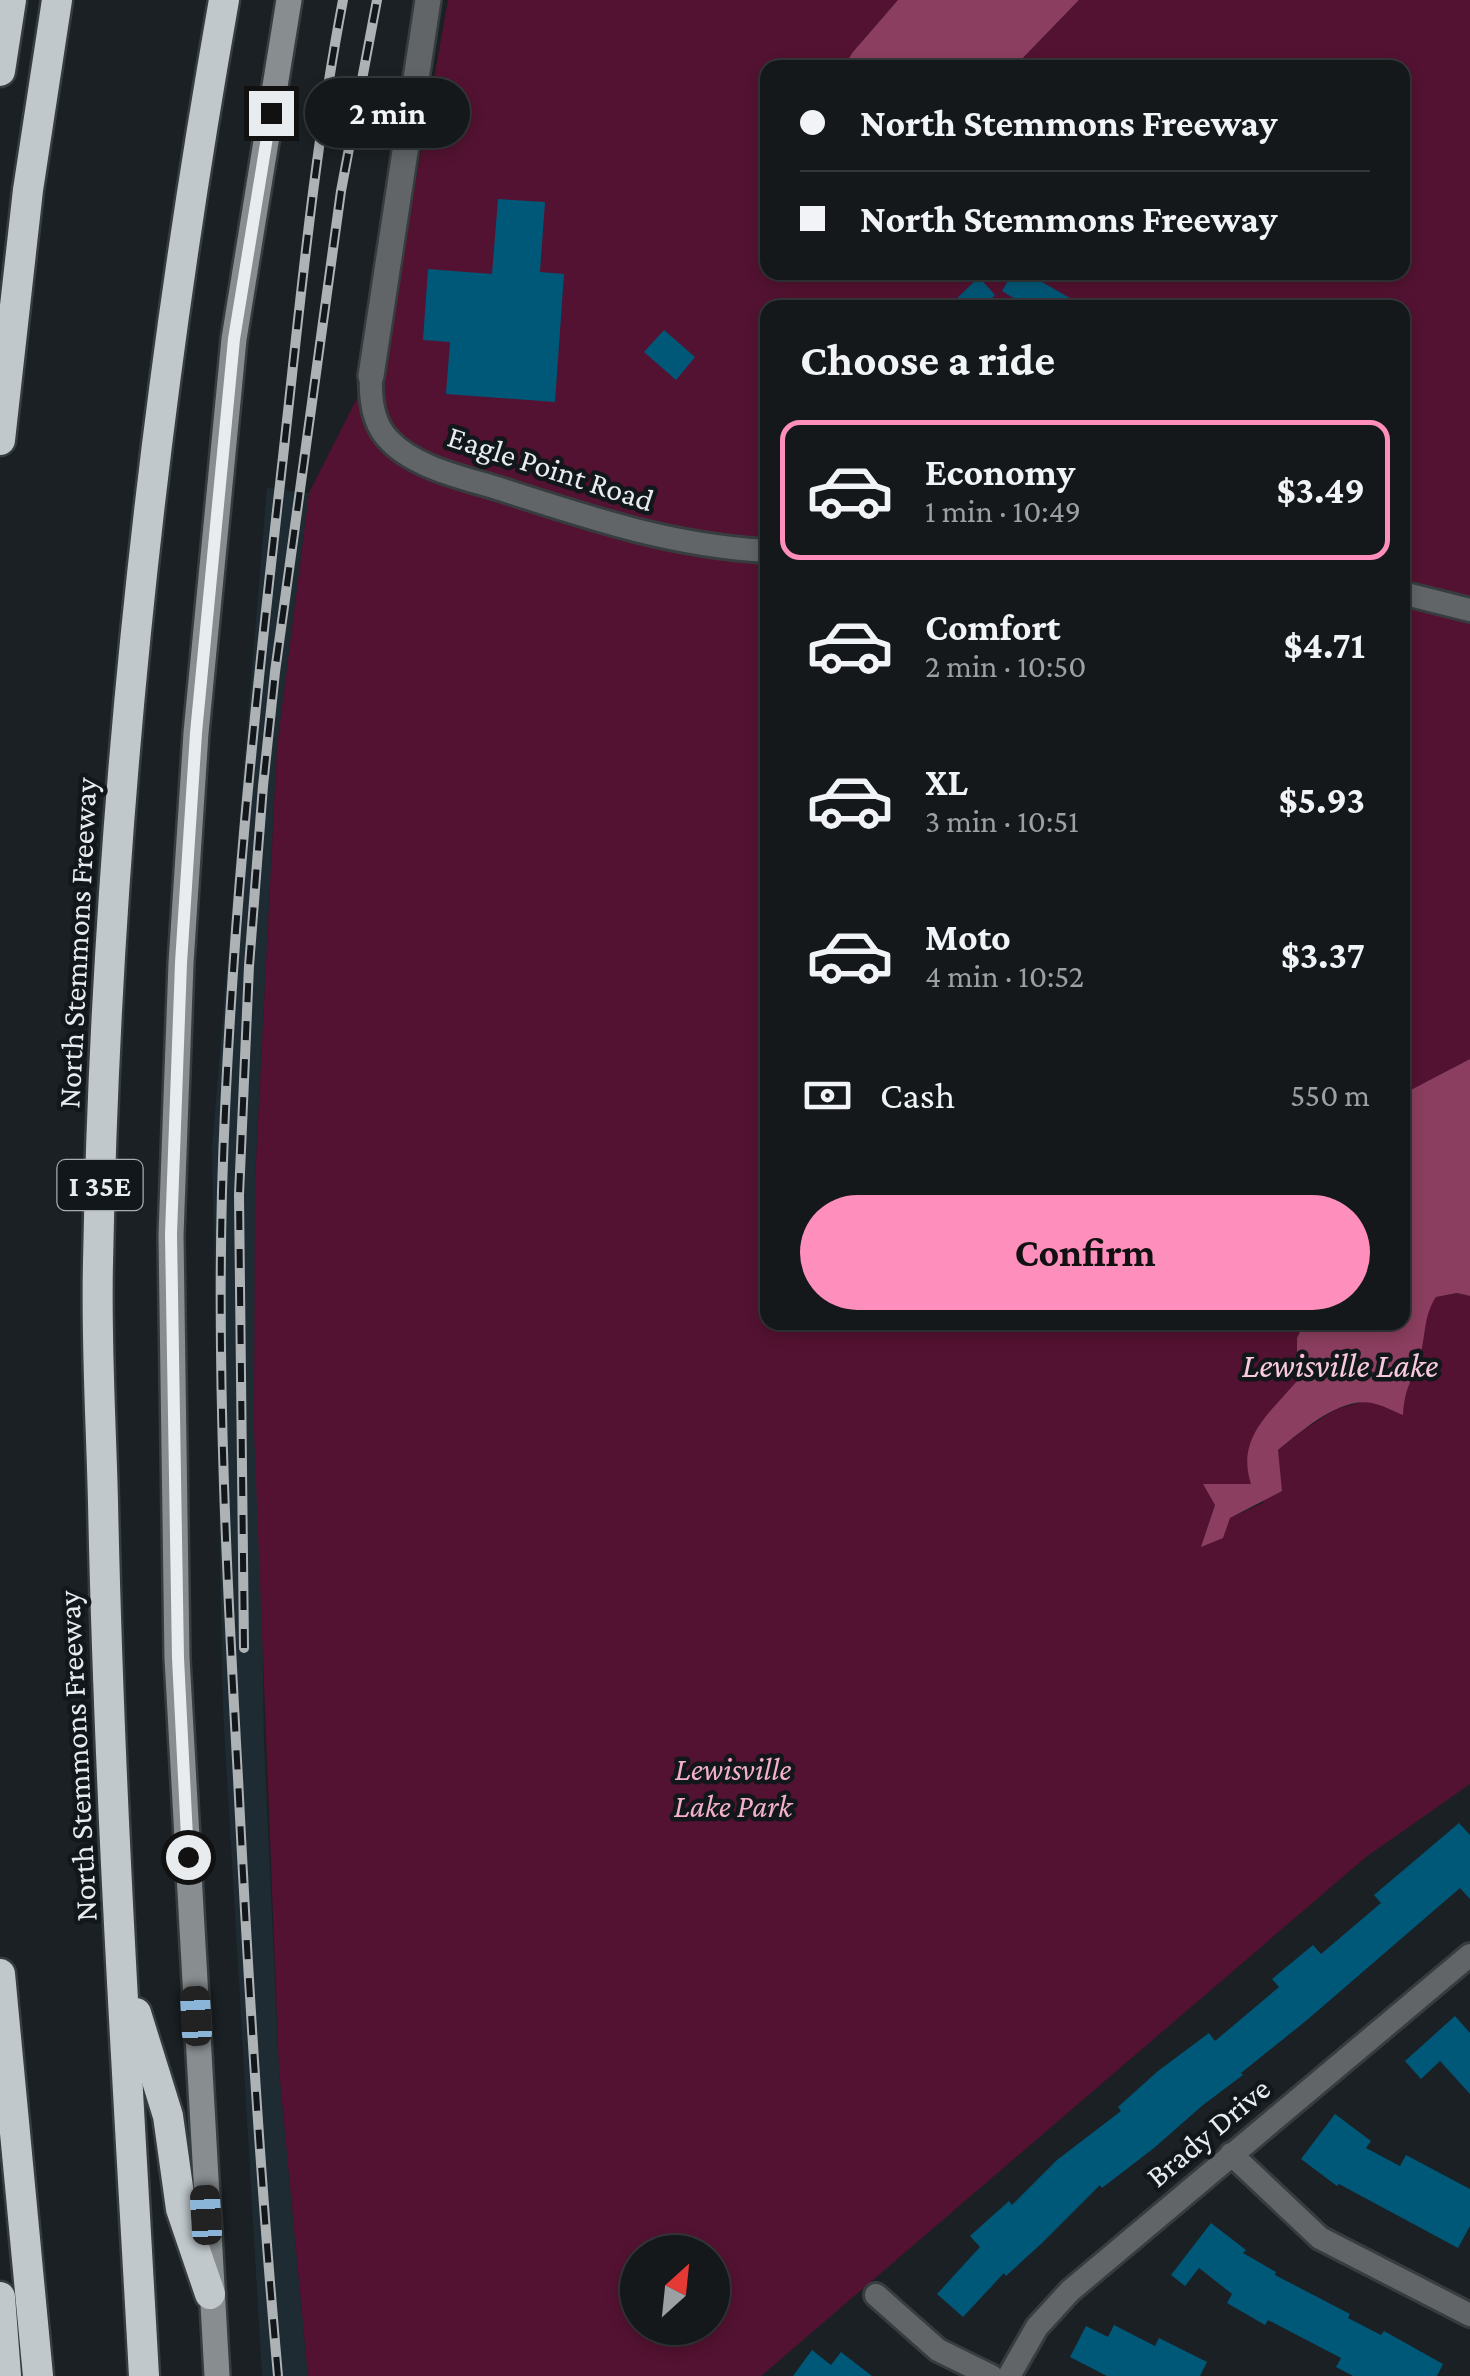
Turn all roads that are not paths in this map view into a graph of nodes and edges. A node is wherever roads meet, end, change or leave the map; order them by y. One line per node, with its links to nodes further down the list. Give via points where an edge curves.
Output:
1 (12, 0): 6 (highway)
2 (58, 0): 8 (highway)
3 (224, 0): 13 (highway, North Stemmons Freeway / I 35E, via 181,254 140,563 105,1035 98,1269 106,1661)
4 (289, 0): 16 (main road, via 234,339 196,733 171,1234 178,1658)
5 (428, 0): 7 (street)
6 (0, 71)
7 (371, 376): 9 (street, Eagle Point Road, via 372,406 386,438 444,471 633,532)
8 (0, 440)
9 (760, 550)
10 (1410, 595): 11 (street)
11 (1470, 610)
12 (1470, 1955): 15 (street, Brady Drive)
13 (122, 1972): 16 (highway, via 168,2116 181,2210); 22 (highway, North Stemmons Freeway / I 35E)
14 (0, 1974): 21 (highway)
15 (1231, 2154): 19 (street, via 1320,2238); 25 (street, Brady Drive, via 1046,2314)
16 (210, 2294): 23 (main road)
17 (876, 2295): 24 (street, via 938,2350)
18 (0, 2297): 20 (highway)
19 (1470, 2315)
20 (6, 2376)
21 (38, 2376)
22 (144, 2376)
23 (217, 2376)
24 (991, 2376)
25 (1009, 2376)

